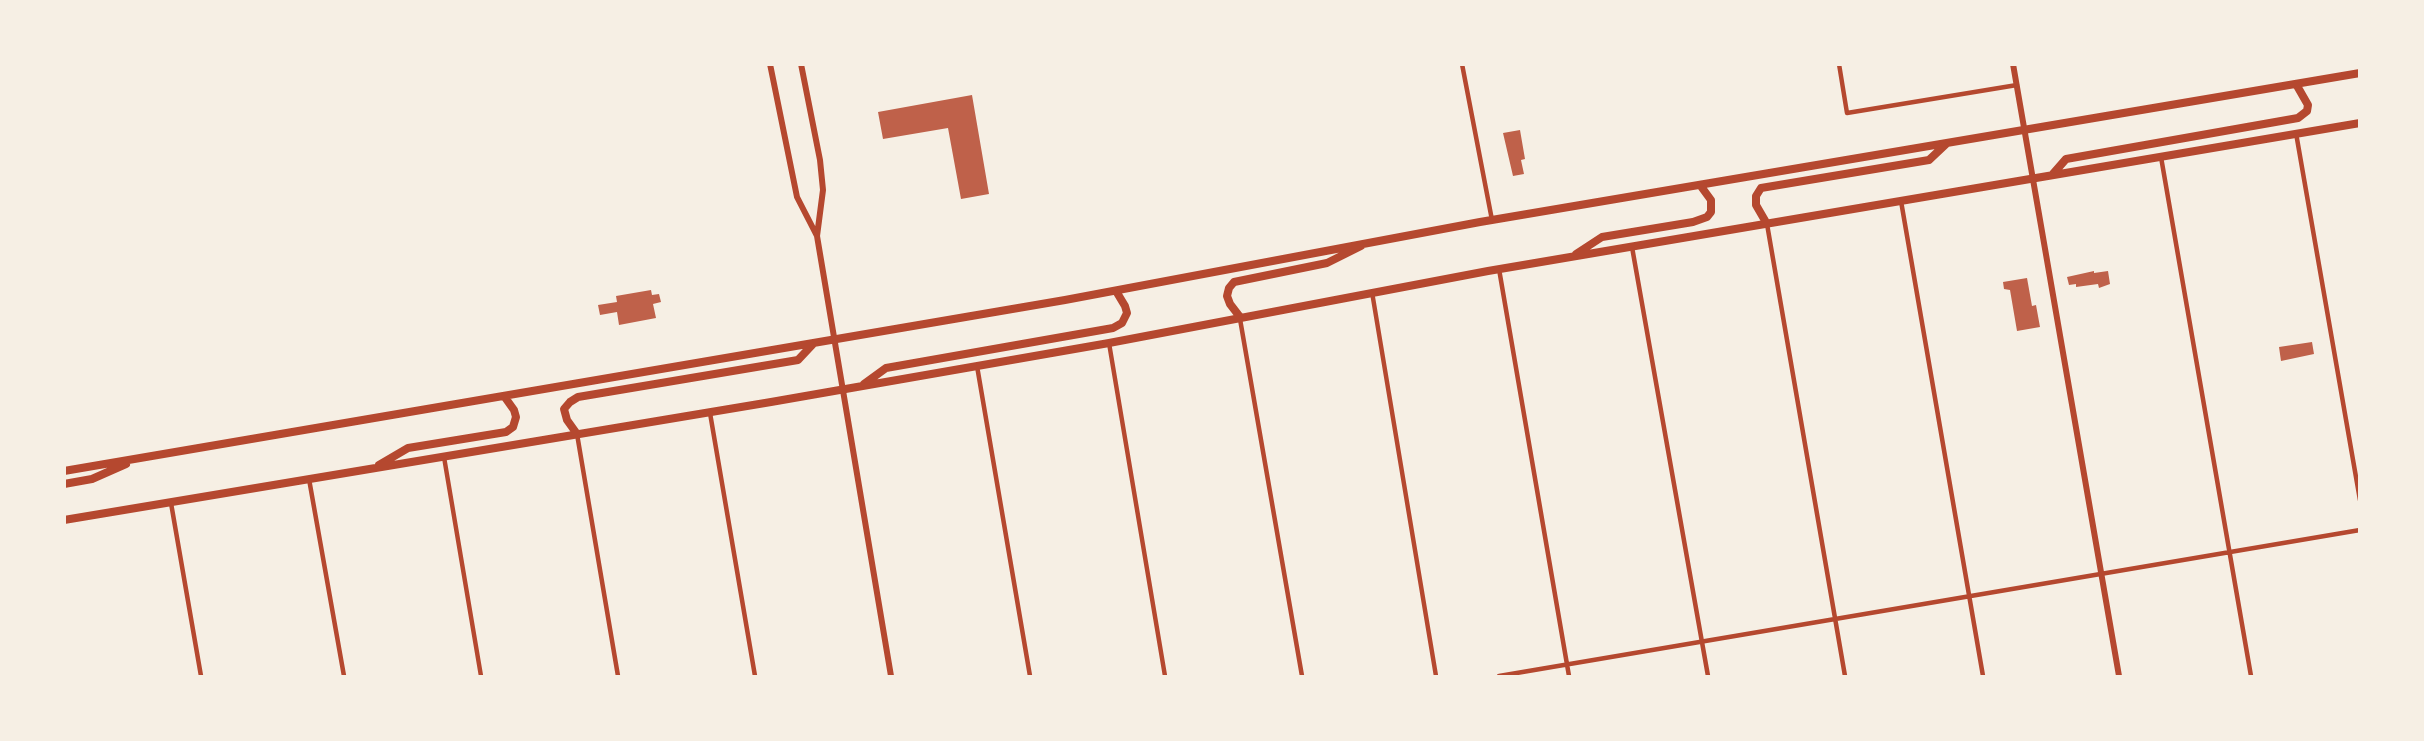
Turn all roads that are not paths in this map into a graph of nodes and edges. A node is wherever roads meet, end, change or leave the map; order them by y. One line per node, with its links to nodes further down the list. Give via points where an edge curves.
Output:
1 (770, 64): 20 (street, via 797,197)
2 (801, 64): 20 (street, via 824,190)
3 (1462, 64): 18 (street)
4 (1839, 64): 8 (street, via 1847,114)
5 (2013, 64): 8 (street)
6 (2360, 73): 7 (highway)
7 (2296, 84): 10 (highway); 14 (highway, via 2308,105 2298,118 2067,159)
8 (2017, 85): 10 (street)
9 (2360, 123): 11 (highway)
10 (2025, 130): 12 (highway); 15 (street)
11 (2296, 134): 13 (highway); 43 (street)
12 (1946, 144): 16 (highway); 19 (highway, via 1929,160 1761,188 1756,205)
13 (2161, 157): 14 (highway); 47 (street)
14 (2051, 176): 15 (highway)
15 (2032, 179): 17 (highway); 48 (street)
16 (1700, 185): 18 (highway); 23 (highway, via 1711,200 1707,217 1602,237)
17 (1900, 201): 19 (highway); 49 (street)
18 (1492, 220): 21 (highway)
19 (1767, 224): 22 (highway); 50 (street)
20 (818, 236): 28 (street)
21 (1370, 242): 25 (highway); 27 (highway, via 1327,263 1234,282 1227,296)
22 (1632, 247): 23 (highway); 51 (street)
23 (1573, 256): 24 (highway)
24 (1499, 269): 26 (highway); 52 (street)
25 (1116, 291): 28 (highway); 32 (highway, via 1126,313 1122,323 1113,328 886,368)
26 (1372, 291): 27 (highway); 62 (street)
27 (1240, 317): 29 (highway); 61 (street)
28 (834, 341): 30 (highway); 33 (street)
29 (1109, 343): 31 (highway); 60 (street)
30 (813, 344): 34 (highway); 36 (highway, via 798,360 578,397 564,410)
31 (978, 366): 32 (highway); 59 (street)
32 (861, 386): 33 (highway)
33 (841, 389): 35 (highway); 58 (street)
34 (504, 396): 38 (highway); 39 (highway, via 516,417 513,427 506,432 408,448)
35 (710, 412): 36 (highway); 57 (street)
36 (577, 434): 37 (highway); 56 (street)
37 (443, 457): 39 (highway); 55 (street)
38 (137, 459): 40 (highway); 42 (highway, via 92,479)
39 (373, 468): 41 (highway)
40 (64, 471)
41 (309, 479): 44 (highway); 54 (street)
42 (64, 484)
43 (2360, 500)
44 (171, 502): 45 (highway); 53 (street)
45 (64, 520)
46 (2360, 530): 47 (street)
47 (2230, 552): 48 (street); 69 (street)
48 (2102, 573): 49 (street); 68 (street)
49 (1969, 595): 50 (street); 67 (street)
50 (1835, 620): 51 (street); 66 (street)
51 (1702, 641): 52 (street); 65 (street)
52 (1568, 665): 63 (street); 64 (street)
53 (201, 676)
54 (344, 676)
55 (481, 676)
56 (618, 676)
57 (755, 676)
58 (891, 676)
59 (1030, 676)
60 (1166, 676)
61 (1302, 676)
62 (1436, 676)
63 (1499, 676)
64 (1569, 676)
65 (1708, 676)
66 (1845, 676)
67 (1983, 676)
68 (2119, 676)
69 (2251, 676)

